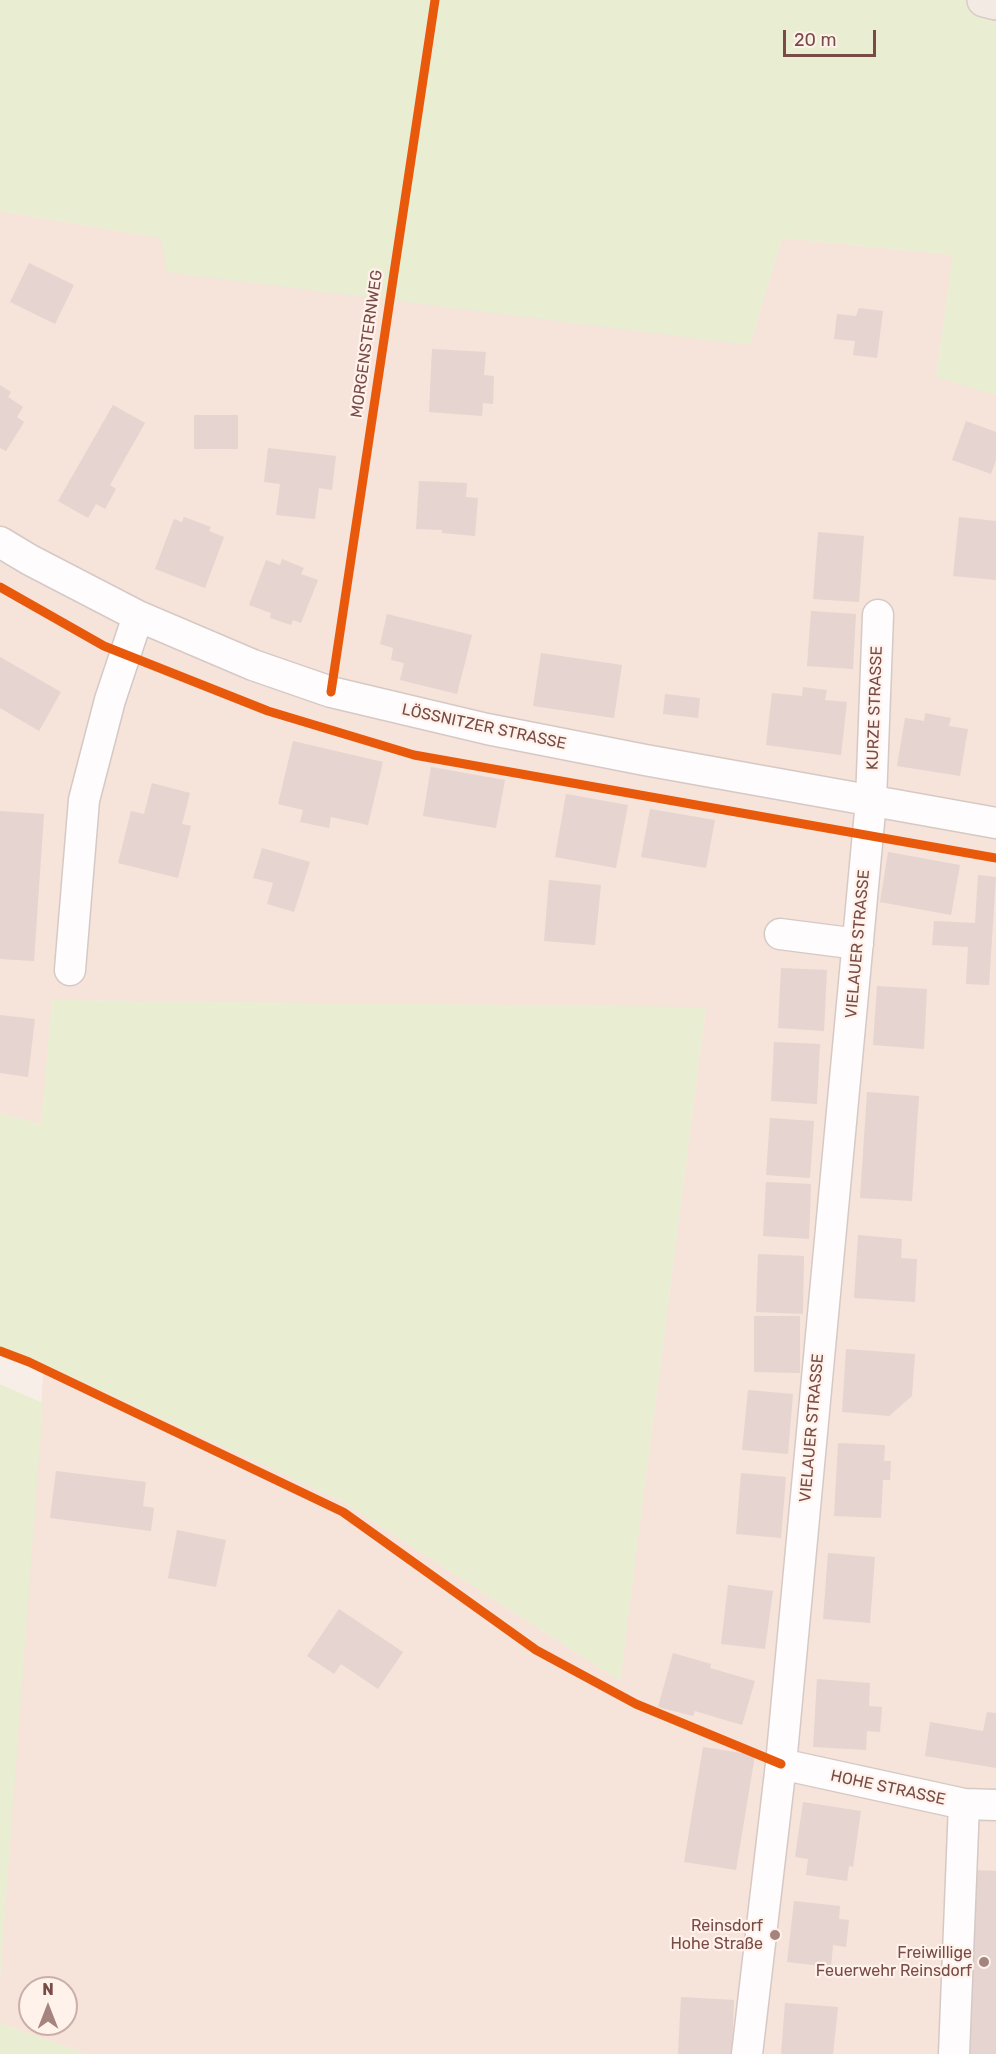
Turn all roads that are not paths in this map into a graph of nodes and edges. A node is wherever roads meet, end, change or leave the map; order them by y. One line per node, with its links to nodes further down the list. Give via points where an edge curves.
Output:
1 (984, 0): 2 (main road)
2 (996, 3)
3 (0, 542): 5 (street, LÖSSNITZER STRASSE)
4 (878, 615): 6 (street, KURZE STRASSE)
5 (138, 616): 6 (street, LÖSSNITZER STRASSE, via 253,665 331,692 487,729); 10 (street, via 110,700 84,800)
6 (871, 801): 7 (street, LÖSSNITZER STRASSE); 9 (street, VIELAUER STRASSE)
7 (996, 823)
8 (780, 934): 9 (street)
9 (858, 944): 11 (street, VIELAUER STRASSE)
10 (70, 970)
11 (781, 1764): 12 (street, HOHE STRASSE); 14 (street, VIELAUER STRASSE)
12 (964, 1804): 13 (street, HOHE STRASSE); 15 (street)
13 (996, 1805)
14 (747, 2054)
15 (954, 2054)

